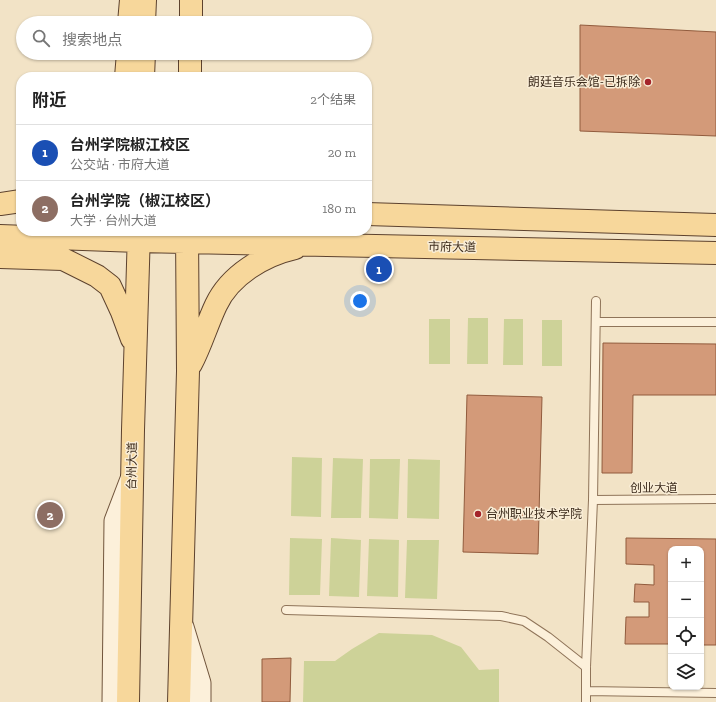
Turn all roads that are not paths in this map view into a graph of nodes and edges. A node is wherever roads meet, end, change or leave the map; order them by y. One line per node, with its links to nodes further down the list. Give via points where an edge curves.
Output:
1 (131, 0): 4 (main road)
2 (145, 0): 5 (main road)
3 (191, 0): 6 (main road)
4 (130, 16)
5 (144, 16)
6 (191, 16)
7 (127, 60): 10 (main road)
8 (144, 60): 11 (main road)
9 (190, 60): 12 (main road)
10 (126, 72)
11 (143, 72)
12 (190, 72)
13 (16, 202): 15 (main road)
14 (372, 203): 18 (main road, via 424,208)
15 (0, 205): 16 (main road)
16 (16, 207)
17 (372, 214): 18 (main road)
18 (459, 217): 19 (main road)
19 (716, 225)
20 (0, 236): 21 (main road, 市府大道)
21 (139, 236): 22 (main road, 市府大道); 29 (main road, 台州大道)
22 (187, 236): 23 (main road, 市府大道); 30 (main road)
23 (317, 244): 24 (main road, 市府大道); 30 (main road, via 279,253 240,274 224,290 216,304)
24 (716, 253)
25 (0, 257): 29 (main road, via 63,259 97,276 110,286)
26 (596, 301): 27 (lane)
27 (596, 322): 28 (lane); 33 (lane)
28 (716, 322)
29 (135, 349): 31 (main road, 台州大道)
30 (188, 371): 35 (main road)
31 (132, 475): 39 (main road, via 115,521); 40 (main road, 台州大道)
32 (716, 499): 33 (lane, 创业大道)
33 (592, 500): 36 (lane)
34 (286, 610): 36 (lane, via 501,616 524,621)
35 (181, 619): 41 (main road); 42 (main road, via 200,683)
36 (586, 667): 37 (lane)
37 (586, 691): 38 (lane); 43 (lane)
38 (716, 693)
39 (112, 702)
40 (128, 702)
41 (179, 702)
42 (200, 702)
43 (586, 702)

